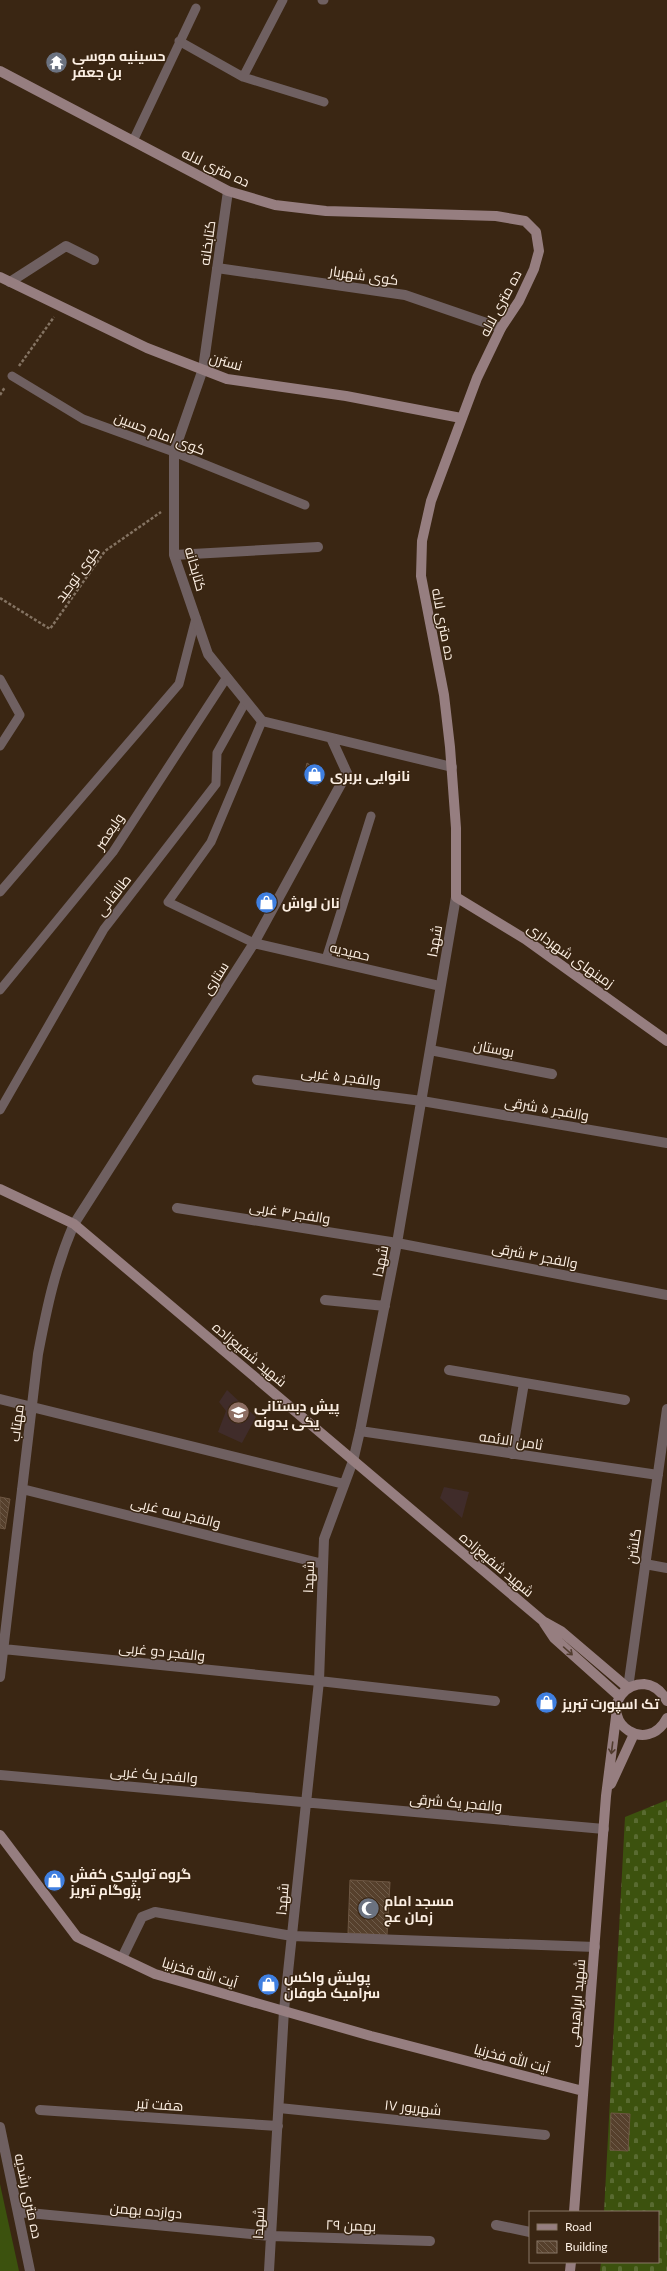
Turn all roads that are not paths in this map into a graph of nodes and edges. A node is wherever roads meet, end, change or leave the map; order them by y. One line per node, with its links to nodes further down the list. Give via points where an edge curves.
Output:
1 (283, 0): 5 (lane)
2 (196, 8): 3 (lane)
3 (179, 41): 5 (lane); 7 (lane)
4 (0, 70): 7 (street, ده متری لاله)
5 (243, 77): 6 (lane)
6 (324, 102)
7 (133, 141): 8 (street, ده متری لاله)
8 (228, 191): 10 (street, کتابخانه); 13 (street, ده متری لاله, via 275,205 326,212 496,216 525,221 536,232 539,251 534,269 519,301)
9 (94, 260): 12 (street, via 66,246)
10 (218, 268): 13 (street, کوی شهریار, via 405,294); 14 (street, کتابخانه)
11 (0, 277): 12 (street, نسترن)
12 (10, 282): 14 (street, نسترن, via 147,348)
13 (501, 328): 16 (street, ده متری لاله)
14 (203, 370): 16 (street, نسترن, via 227,379 346,396); 17 (street, کتابخانه)
15 (12, 376): 17 (lane, کوی امام حسین, via 83,419)
16 (461, 418): 28 (street, ده متری لاله, via 431,501 422,541 421,562 421,576 444,695)
17 (174, 452): 18 (lane, کوی امام حسین); 20 (street, کتابخانه)
18 (305, 505)
19 (318, 547): 20 (street)
20 (174, 555): 21 (street, کتابخانه)
21 (196, 618): 22 (street, کتابخانه, via 208,654); 30 (lane, via 179,684)
22 (227, 677): 24 (street, کتابخانه); 35 (lane, ولیعصر, via 114,852)
23 (0, 679): 27 (lane, via 20,714)
24 (246, 701): 25 (street, کتابخانه); 41 (lane, طالقانی, via 217,754 216,784 104,929)
25 (262, 721): 26 (street); 32 (lane, via 211,842 168,902)
26 (331, 738): 28 (street); 32 (street, ستاری, via 347,773)
27 (0, 746)
28 (452, 767): 31 (street, ده متری لاله)
29 (371, 816): 33 (lane)
30 (0, 892)
31 (456, 897): 34 (street, شهدا); 36 (street, زمینهای شهرداری, via 525,939)
32 (254, 943): 33 (street, حمیدیه); 45 (street, ستاری)
33 (326, 959): 34 (street, حمیدیه)
34 (440, 986): 37 (street, شهدا)
35 (0, 990)
36 (667, 1041)
37 (430, 1050): 38 (street, بوستان); 40 (street, شهدا)
38 (552, 1074)
39 (257, 1080): 40 (street, والفجر ۵ غربی)
40 (422, 1100): 42 (street, والفجر ۵ شرقی); 46 (street, شهدا)
41 (0, 1110)
42 (667, 1143)
43 (0, 1189): 45 (street, شهید شفیع‌زاده)
44 (177, 1208): 46 (street, والفجر ۴ غربی)
45 (74, 1224): 54 (street, مهتاب, via 60,1258 48,1301); 58 (street, شهید شفیع‌زاده)
46 (398, 1243): 47 (street, والفجر ۴ شرقی); 49 (street, شهدا)
47 (667, 1295)
48 (325, 1300): 49 (street)
49 (385, 1306): 56 (street, شهدا)
50 (449, 1370): 51 (street)
51 (524, 1383): 53 (street); 57 (street)
52 (0, 1399): 54 (street)
53 (625, 1400)
54 (32, 1407): 60 (street); 61 (street, مهتاب)
55 (667, 1409): 59 (street, گلشن)
56 (360, 1431): 57 (street, ثامن الائمه); 58 (street, شهدا)
57 (512, 1454): 59 (street, ثامن الائمه)
58 (353, 1461): 60 (street, شهدا); 65 (street, شهید شفیع‌زاده)
59 (658, 1476): 63 (street, گلشن)
60 (344, 1484): 62 (street, شهدا, via 324,1539)
61 (22, 1489): 62 (street, والفجر سه غربی); 66 (street, مهتاب)
62 (323, 1564): 68 (street, شهدا)
63 (645, 1564): 64 (street); 69 (street, گلشن)
64 (667, 1568)
65 (543, 1621): 69 (street, شهید شفیع‌زاده, via 561,1632); 71 (street, شهید شفیع‌زاده, one-way to 71, via 554,1638)
66 (3, 1650): 67 (street, مهتاب); 68 (street, والفجر دو غربی)
67 (0, 1677)
68 (319, 1681): 72 (street, والفجر دو غربی); 79 (street, شهدا)
69 (628, 1688): 70 (street, via 644,1684); 71 (street)
70 (663, 1689): 73 (street)
71 (620, 1697): 74 (street, شهید ابراهیمی)
72 (495, 1701)
73 (667, 1701)
74 (617, 1709): 76 (street, via 621,1724); 78 (street, شهید ابراهیمی, one-way to 78)
75 (666, 1723): 76 (street, via 659,1730 647,1735)
76 (634, 1734): 78 (street, شهید ابراهیمی)
77 (0, 1775): 79 (street, والفجر یک غربی)
78 (606, 1796): 80 (street, شهید ابراهیمی)
79 (305, 1802): 80 (street, والفجر یک شرقی); 82 (street, شهدا)
80 (604, 1829): 83 (street, شهید ابراهیمی)
81 (0, 1835): 84 (street, آیت الله فخرنیا, via 77,1937)
82 (292, 1936): 83 (street); 84 (street, via 155,1912 142,1917); 85 (street, شهدا)
83 (595, 1948): 86 (street, شهید ابراهیمی)
84 (122, 1958): 85 (street, آیت الله فخرنیا, via 156,1974)
85 (284, 2010): 86 (street, آیت الله فخرنیا, via 371,2036); 87 (street, شهدا)
86 (583, 2091): 92 (street, شهید ابراهیمی)
87 (279, 2108): 89 (street, شهدا); 91 (street, ۱۷ شهریور)
88 (40, 2110): 89 (street, هفت تیر)
89 (278, 2126): 96 (street, شهدا)
90 (0, 2127): 93 (street, ده متری رشدیه)
91 (545, 2135)
92 (574, 2211)
93 (18, 2212): 96 (street, دوازده بهمن); 98 (street, ده متری رشدیه)
94 (496, 2225): 95 (street)
95 (529, 2232)
96 (271, 2236): 97 (street, ۲۹ بهمن); 99 (street, شهدا)
97 (430, 2241)
98 (30, 2271)
99 (269, 2271)

